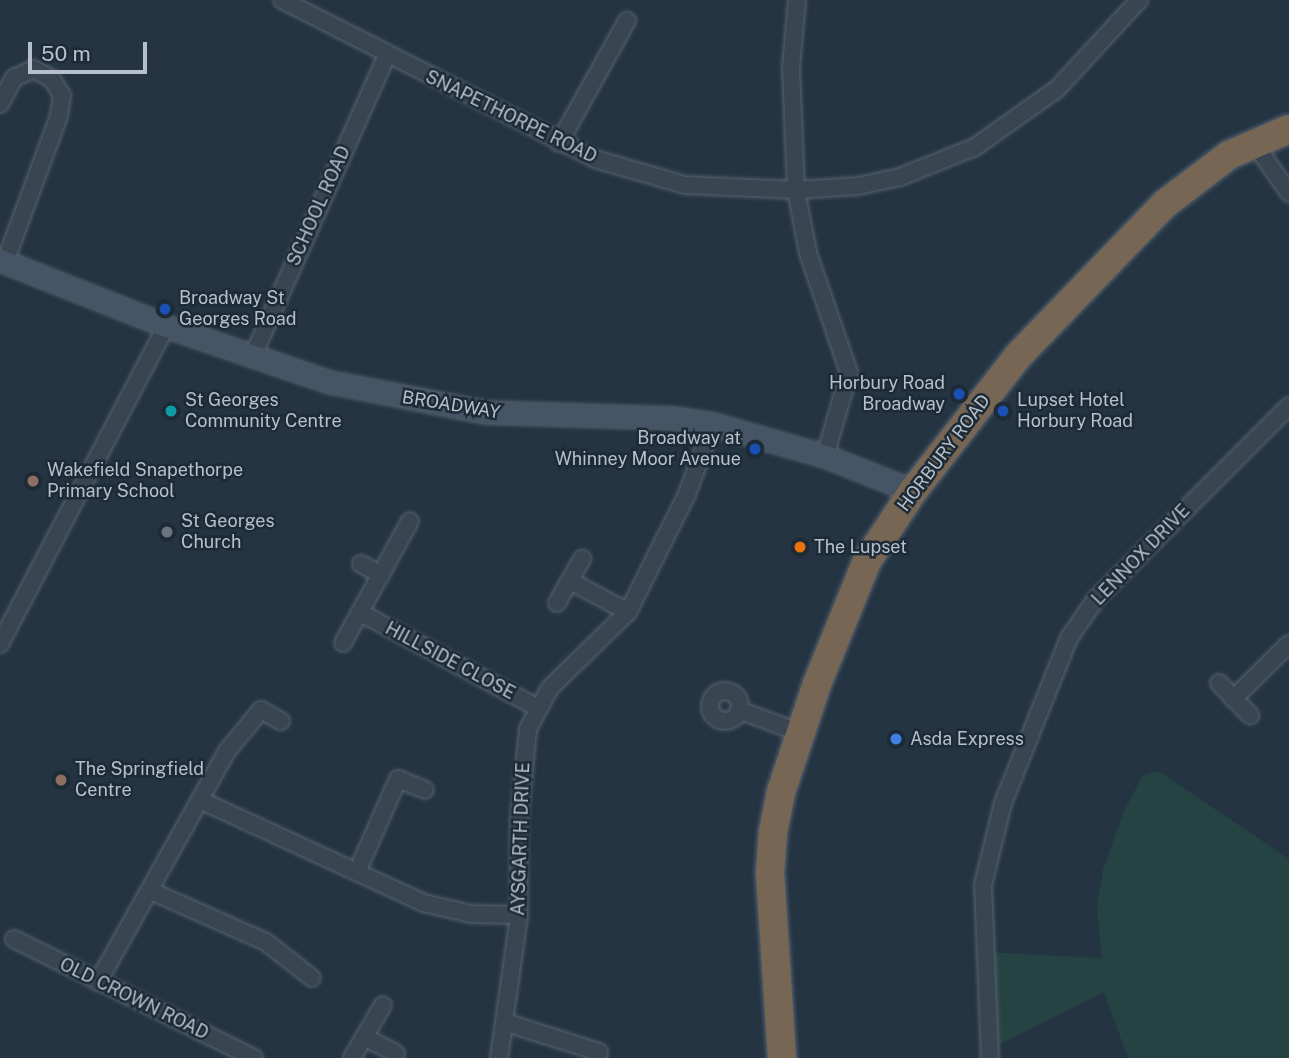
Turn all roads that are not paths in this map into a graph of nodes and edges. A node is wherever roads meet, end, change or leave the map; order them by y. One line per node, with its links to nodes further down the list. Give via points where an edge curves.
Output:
1 (282, 0): 5 (street, SNAPETHORPE ROAD)
2 (796, 0): 10 (street, via 791,67)
3 (1139, 0): 10 (street, SNAPETHORPE ROAD, via 1057,89 975,147 900,177 858,186)
4 (627, 21): 8 (street)
5 (387, 55): 8 (street, SNAPETHORPE ROAD); 14 (street, SCHOOL ROAD)
6 (0, 104): 12 (street, via 14,78 33,69 51,78 62,95 59,116)
7 (1289, 129): 9 (highway, HORBURY ROAD)
8 (559, 143): 10 (street, SNAPETHORPE ROAD, via 595,159 685,185)
9 (1254, 143): 11 (street); 18 (highway, HORBURY ROAD, via 1207,168 1157,212 1019,355)
10 (796, 190): 17 (street, via 808,253 849,373)
11 (1289, 193)
12 (2, 261): 13 (street, BROADWAY)
13 (166, 326): 14 (street, BROADWAY); 27 (street)
14 (252, 358): 16 (street, BROADWAY, via 330,382 485,412 650,416)
15 (1289, 405): 54 (street, LENNOX DRIVE, via 1120,574 1069,638 1003,803 983,886)
16 (713, 424): 17 (street, BROADWAY); 25 (street, AYSGARTH DRIVE, via 687,494)
17 (825, 456): 18 (street, BROADWAY)
18 (913, 491): 36 (highway, HORBURY ROAD, via 860,575)
19 (410, 521): 22 (street)
20 (582, 559): 23 (street)
21 (361, 564): 22 (street)
22 (381, 575): 26 (street)
23 (570, 581): 24 (street); 25 (street)
24 (558, 603)
25 (628, 611): 32 (street, AYSGARTH DRIVE, via 605,638 566,669)
26 (361, 613): 28 (street); 32 (street, HILLSIDE CLOSE)
27 (2, 635)
28 (343, 643)
29 (1289, 644): 31 (street)
30 (1220, 683): 31 (street)
31 (1233, 699): 34 (street)
32 (538, 708): 41 (street, AYSGARTH DRIVE, via 524,751)
33 (739, 710): 36 (street)
34 (1250, 715)
35 (281, 721): 38 (street, via 261,710 227,751)
36 (801, 733): 53 (highway, HORBURY ROAD, via 781,792 770,873)
37 (425, 790): 39 (street, via 398,779)
38 (201, 800): 39 (street); 40 (street)
39 (357, 872): 41 (street, via 424,903 471,914)
40 (149, 890): 43 (street, via 266,942); 44 (street)
41 (519, 915): 46 (street, AYSGARTH DRIVE)
42 (14, 939): 44 (street, OLD CROWN ROAD)
43 (312, 978)
44 (98, 982): 49 (street, OLD CROWN ROAD)
45 (383, 1005): 47 (street)
46 (507, 1023): 51 (street, AYSGARTH DRIVE); 52 (street, via 599,1052)
47 (364, 1037): 48 (street); 50 (street)
48 (396, 1052)
49 (254, 1058)
50 (352, 1058)
51 (499, 1058)
52 (598, 1058)
53 (782, 1058)
54 (990, 1058)

